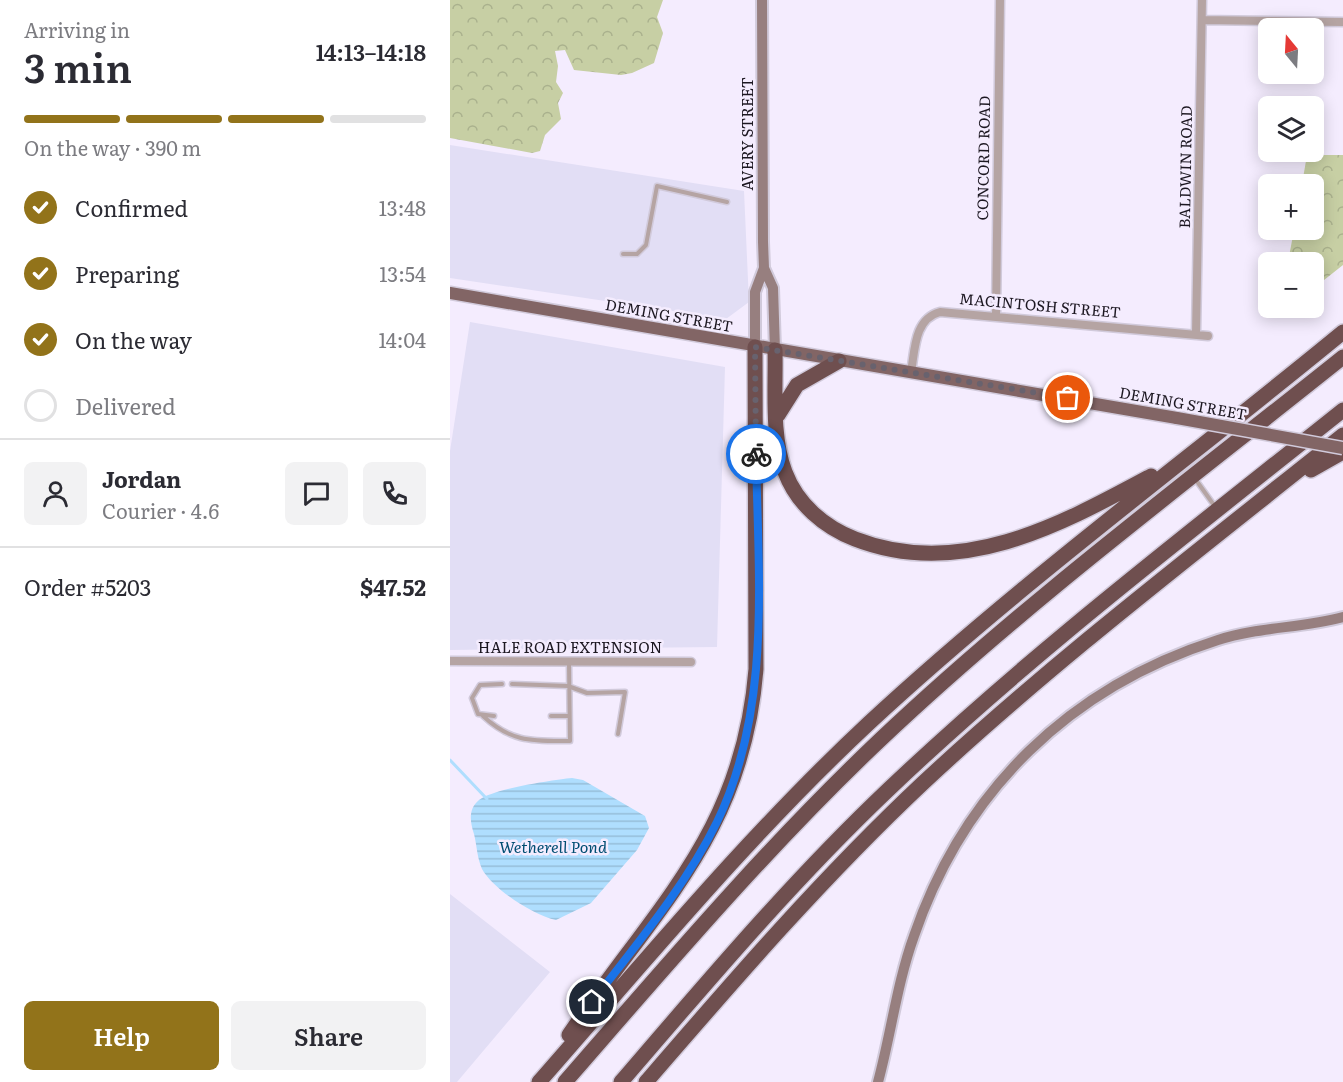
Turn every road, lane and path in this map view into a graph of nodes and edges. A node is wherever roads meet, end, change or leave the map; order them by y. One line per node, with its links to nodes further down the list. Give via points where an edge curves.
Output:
1 (762, 0): 8 (street, AVERY STREET)
2 (1000, 0): 10 (street, CONCORD ROAD)
3 (1202, 0): 4 (street, BALDWIN ROAD)
4 (1202, 20): 5 (street); 12 (street, BALDWIN ROAD)
5 (1343, 22)
6 (727, 202): 7 (lane, via 657,186 646,244 637,254)
7 (623, 254)
8 (764, 268): 14 (street, AVERY STREET, via 755,292); 15 (street, AVERY STREET, via 772,288)
9 (450, 293): 14 (main road, DEMING STREET)
10 (996, 316): 12 (street, MACINTOSH STREET); 18 (street, MACINTOSH STREET, via 945,312 928,317 919,329)
11 (1343, 332): 23 (highway)
12 (1196, 334): 13 (street, MACINTOSH STREET)
13 (1208, 336)
14 (755, 347): 15 (main road, DEMING STREET); 39 (highway, via 756,656 751,716 739,766 718,820 697,858)
15 (775, 350): 17 (main road, DEMING STREET); 20 (highway)
16 (1343, 357): 24 (highway)
17 (839, 361): 18 (main road, DEMING STREET); 20 (highway, via 797,385)
18 (911, 372): 22 (main road, DEMING STREET, bridge)
19 (1343, 410): 26 (highway)
20 (777, 418): 23 (highway, via 785,471 810,512 829,527 853,538 881,548 911,552 970,551 1033,534 1083,513)
21 (1343, 435): 25 (highway)
22 (1343, 450): 25 (highway)
23 (1186, 458): 39 (highway, via 981,623 849,742 739,855)
24 (1193, 477): 26 (lane); 40 (highway, via 973,655 836,782 729,895)
25 (1272, 492): 42 (highway, via 1039,679 921,784 807,899)
26 (1218, 510): 41 (highway, via 1008,680 888,789 790,889)
27 (1343, 617): 43 (street, via 1219,639 1165,660 1125,678 1043,736 1001,779 969,821 943,866 913,938)
28 (450, 661): 29 (street, HALE ROAD EXTENSION)
29 (569, 662): 30 (street, HALE ROAD EXTENSION); 33 (lane)
30 (691, 662)
31 (502, 684): 34 (lane, via 480,685 474,693 474,710)
32 (512, 684): 33 (lane)
33 (568, 686): 37 (lane); 38 (lane, via 587,693 625,692)
34 (483, 716): 35 (lane); 37 (lane, via 521,741 570,741)
35 (494, 716)
36 (551, 716): 37 (lane)
37 (569, 716)
38 (618, 734)
39 (538, 1082)
40 (565, 1082)
41 (621, 1082)
42 (646, 1082)
43 (878, 1082)

